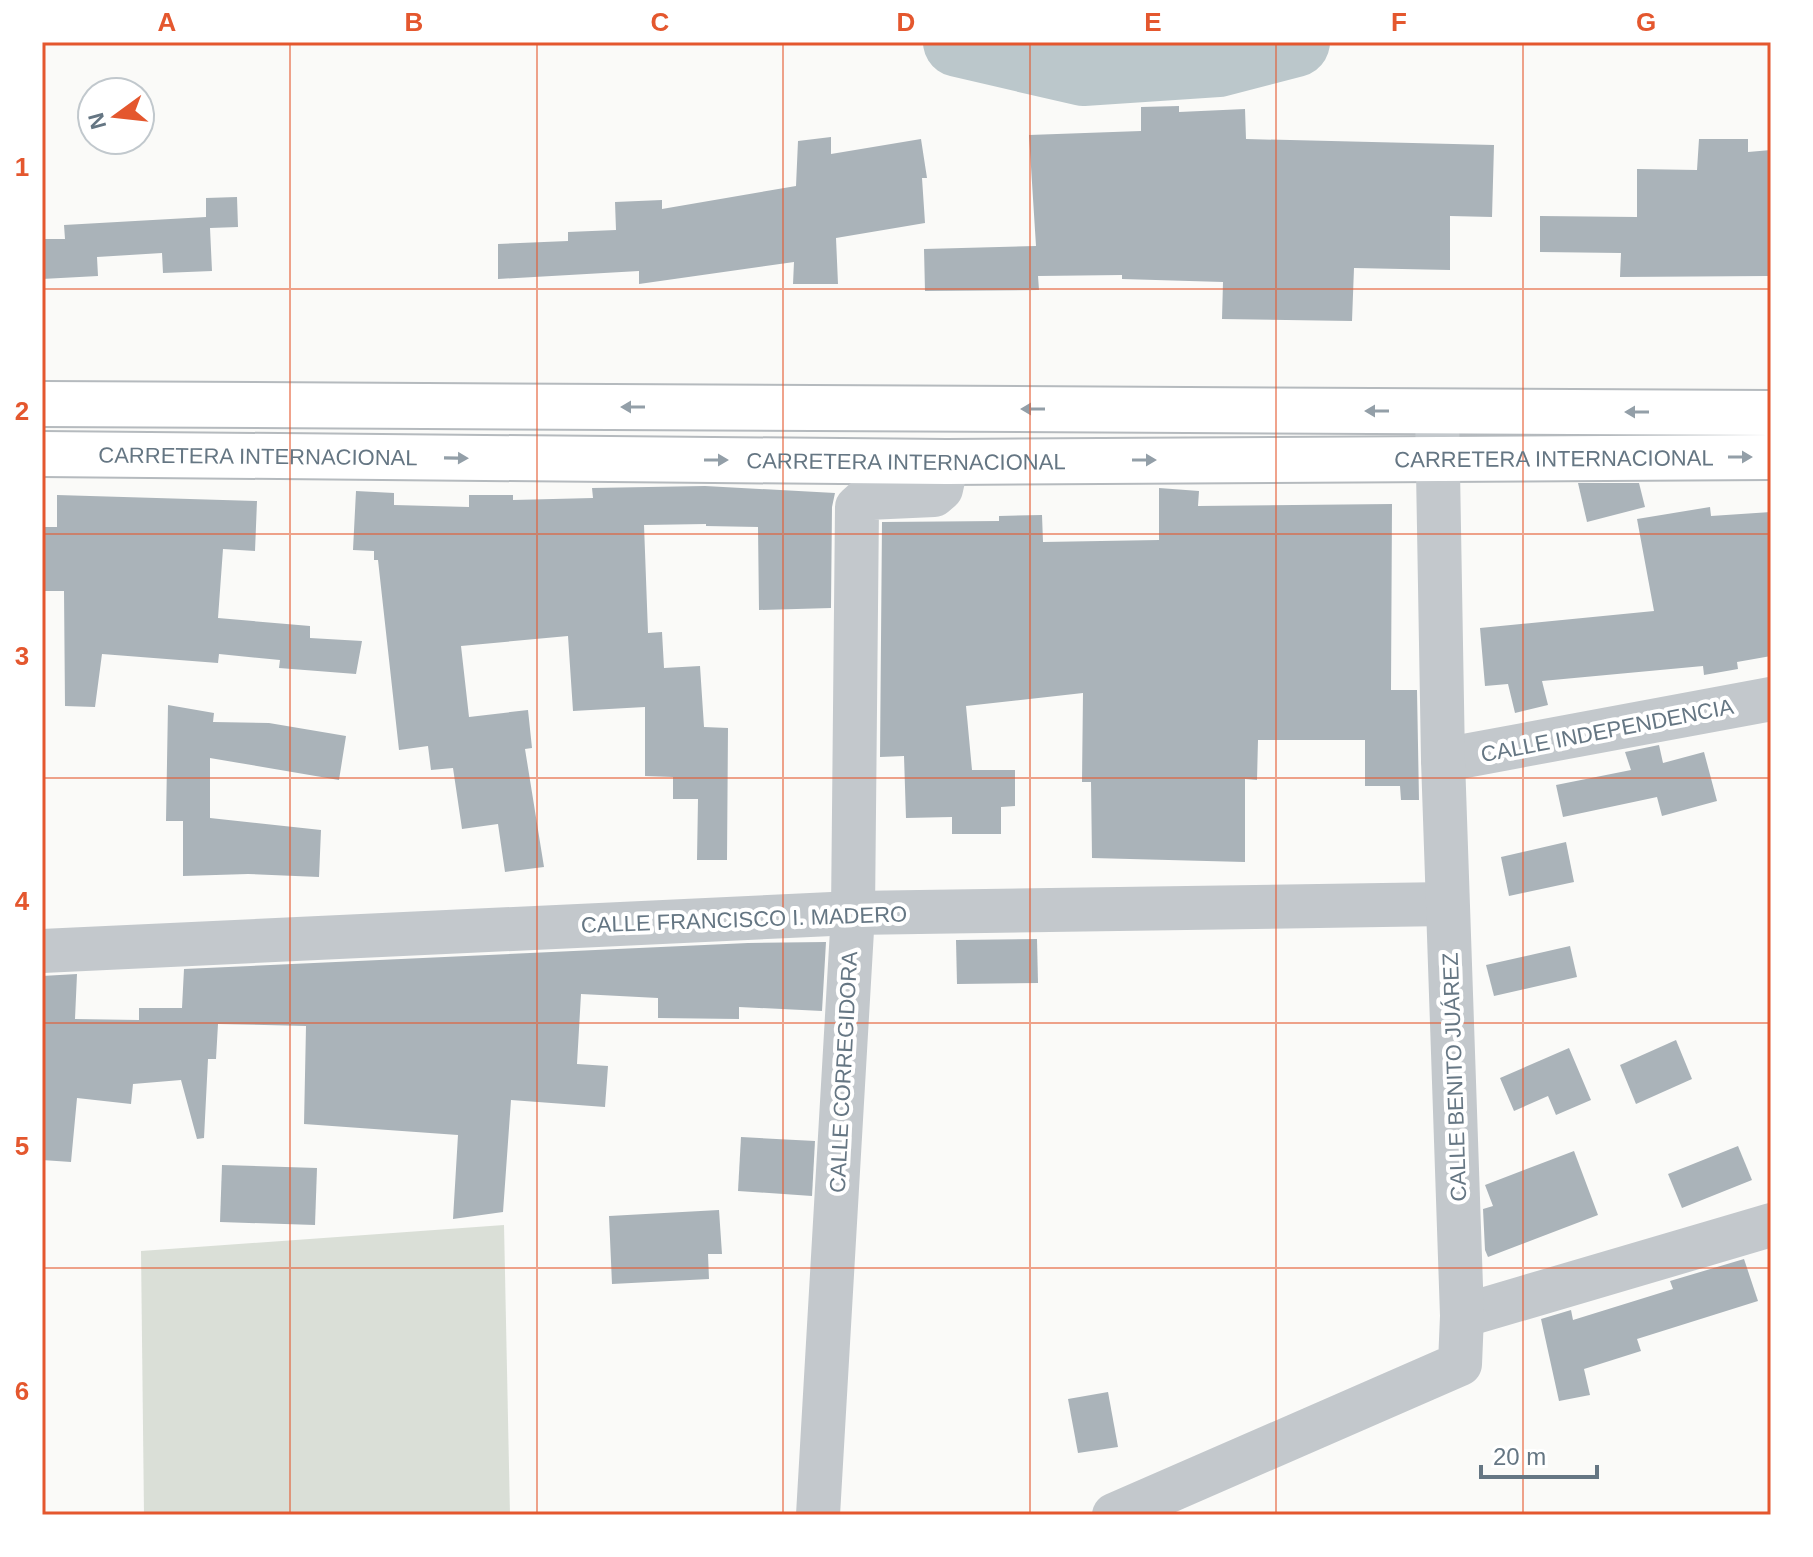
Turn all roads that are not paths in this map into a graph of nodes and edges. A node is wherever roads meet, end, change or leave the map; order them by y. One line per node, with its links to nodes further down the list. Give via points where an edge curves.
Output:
1 (42, 404): 2 (main road, CARRETERA INTERNACIONAL)
2 (549, 407): 3 (main road, CARRETERA INTERNACIONAL, one-way to 2); 8 (main road)
3 (1094, 410): 4 (main road, CARRETERA INTERNACIONAL, one-way to 3); 10 (main road)
4 (1437, 412): 5 (main road, CARRETERA INTERNACIONAL, one-way to 4); 9 (street, CALLE BENITO JUÁREZ)
5 (1771, 413)
6 (42, 454): 8 (main road, CARRETERA INTERNACIONAL, one-way to 8)
7 (1771, 457): 9 (main road, CARRETERA INTERNACIONAL, one-way to 7)
8 (548, 459): 11 (main road, CARRETERA INTERNACIONAL, one-way to 11)
9 (1439, 459): 10 (main road, CARRETERA INTERNACIONAL, one-way to 9); 13 (street, CALLE BENITO JUÁREZ)
10 (1093, 461): 11 (main road, CARRETERA INTERNACIONAL)
11 (947, 462): 15 (street, CALLE CORREGIDORA, via 941,489 934,495 867,498 857,507)
12 (1771, 699): 13 (street, CALLE INDEPENDENCIA)
13 (1443, 760): 14 (street, CALLE BENITO JUÁREZ)
14 (1447, 904): 15 (street, CALLE FRANCISCO I. MADERO); 18 (street, CALLE BENITO JUÁREZ)
15 (853, 913): 16 (street, CALLE FRANCISCO I. MADERO); 19 (street, CALLE CORREGIDORA)
16 (42, 951)
17 (1771, 1225): 18 (street)
18 (1462, 1316): 20 (street, CALLE BENITO JUÁREZ, via 1460,1364)
19 (818, 1515)
20 (1114, 1515)

